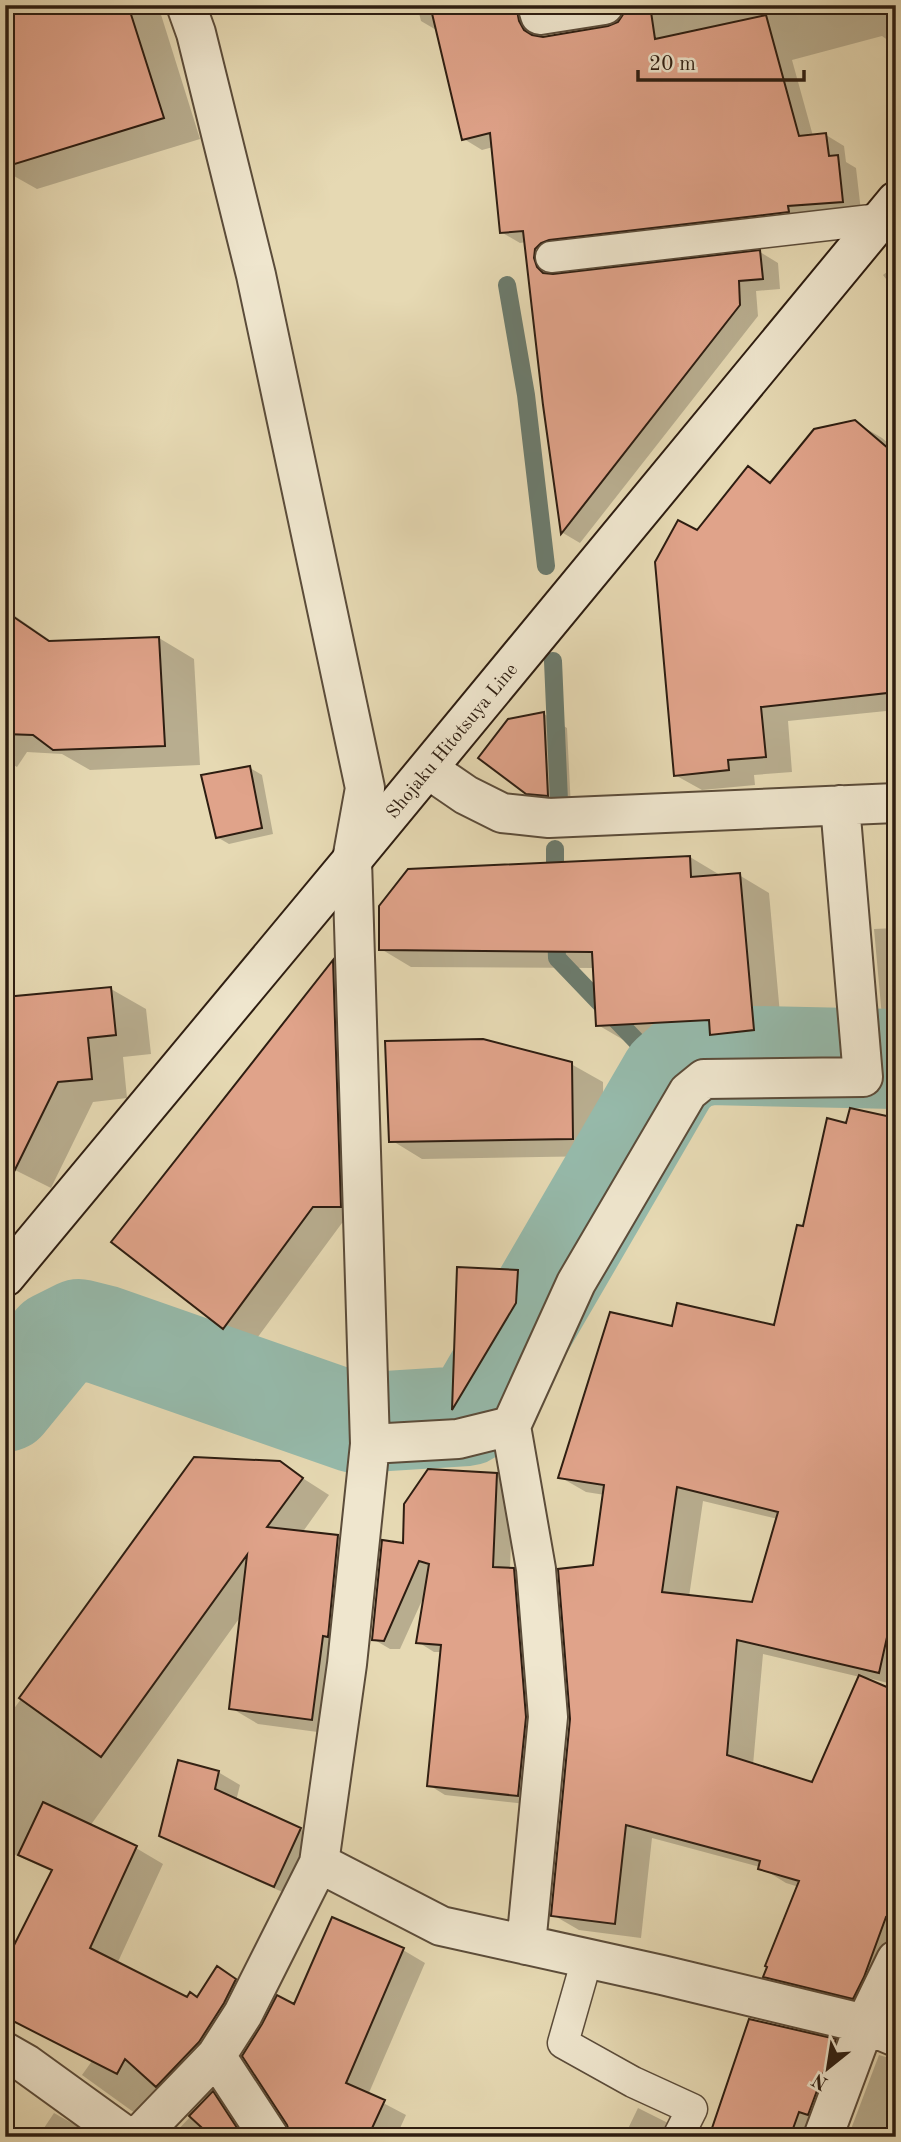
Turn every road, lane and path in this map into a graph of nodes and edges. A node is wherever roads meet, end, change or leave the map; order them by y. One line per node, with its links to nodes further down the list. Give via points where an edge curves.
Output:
1 (186, 5): 9 (street, via 256,275 365,788)
2 (537, 5): 3 (street, via 540,15)
3 (604, 5)
4 (888, 210): 5 (lane); 6 (street, Shojaku Hitotsuya Line)
5 (551, 257)
6 (428, 768): 8 (street, via 502,813 550,818); 9 (street, Shojaku Hitotsuya Line)
7 (896, 803): 8 (street)
8 (840, 805): 11 (street, via 863,1077 704,1079 688,1093 576,1283)
9 (352, 860): 10 (street, Shojaku Hitotsuya Line); 12 (street)
10 (5, 1277)
11 (511, 1426): 12 (street, via 458,1439); 14 (street, via 536,1570 548,1717)
12 (369, 1429): 13 (street, via 347,1664)
13 (319, 1863): 14 (street, via 441,1926); 19 (street, via 243,2014)
14 (526, 1945): 15 (street)
15 (587, 1959): 17 (street); 23 (lane, via 563,2043 692,2109)
16 (896, 1960): 17 (street)
17 (881, 2031): 24 (street)
18 (5, 2052): 20 (street)
19 (216, 2056): 21 (street); 22 (street)
20 (127, 2137)
21 (138, 2137)
22 (269, 2137)
23 (678, 2137)
24 (823, 2137)

